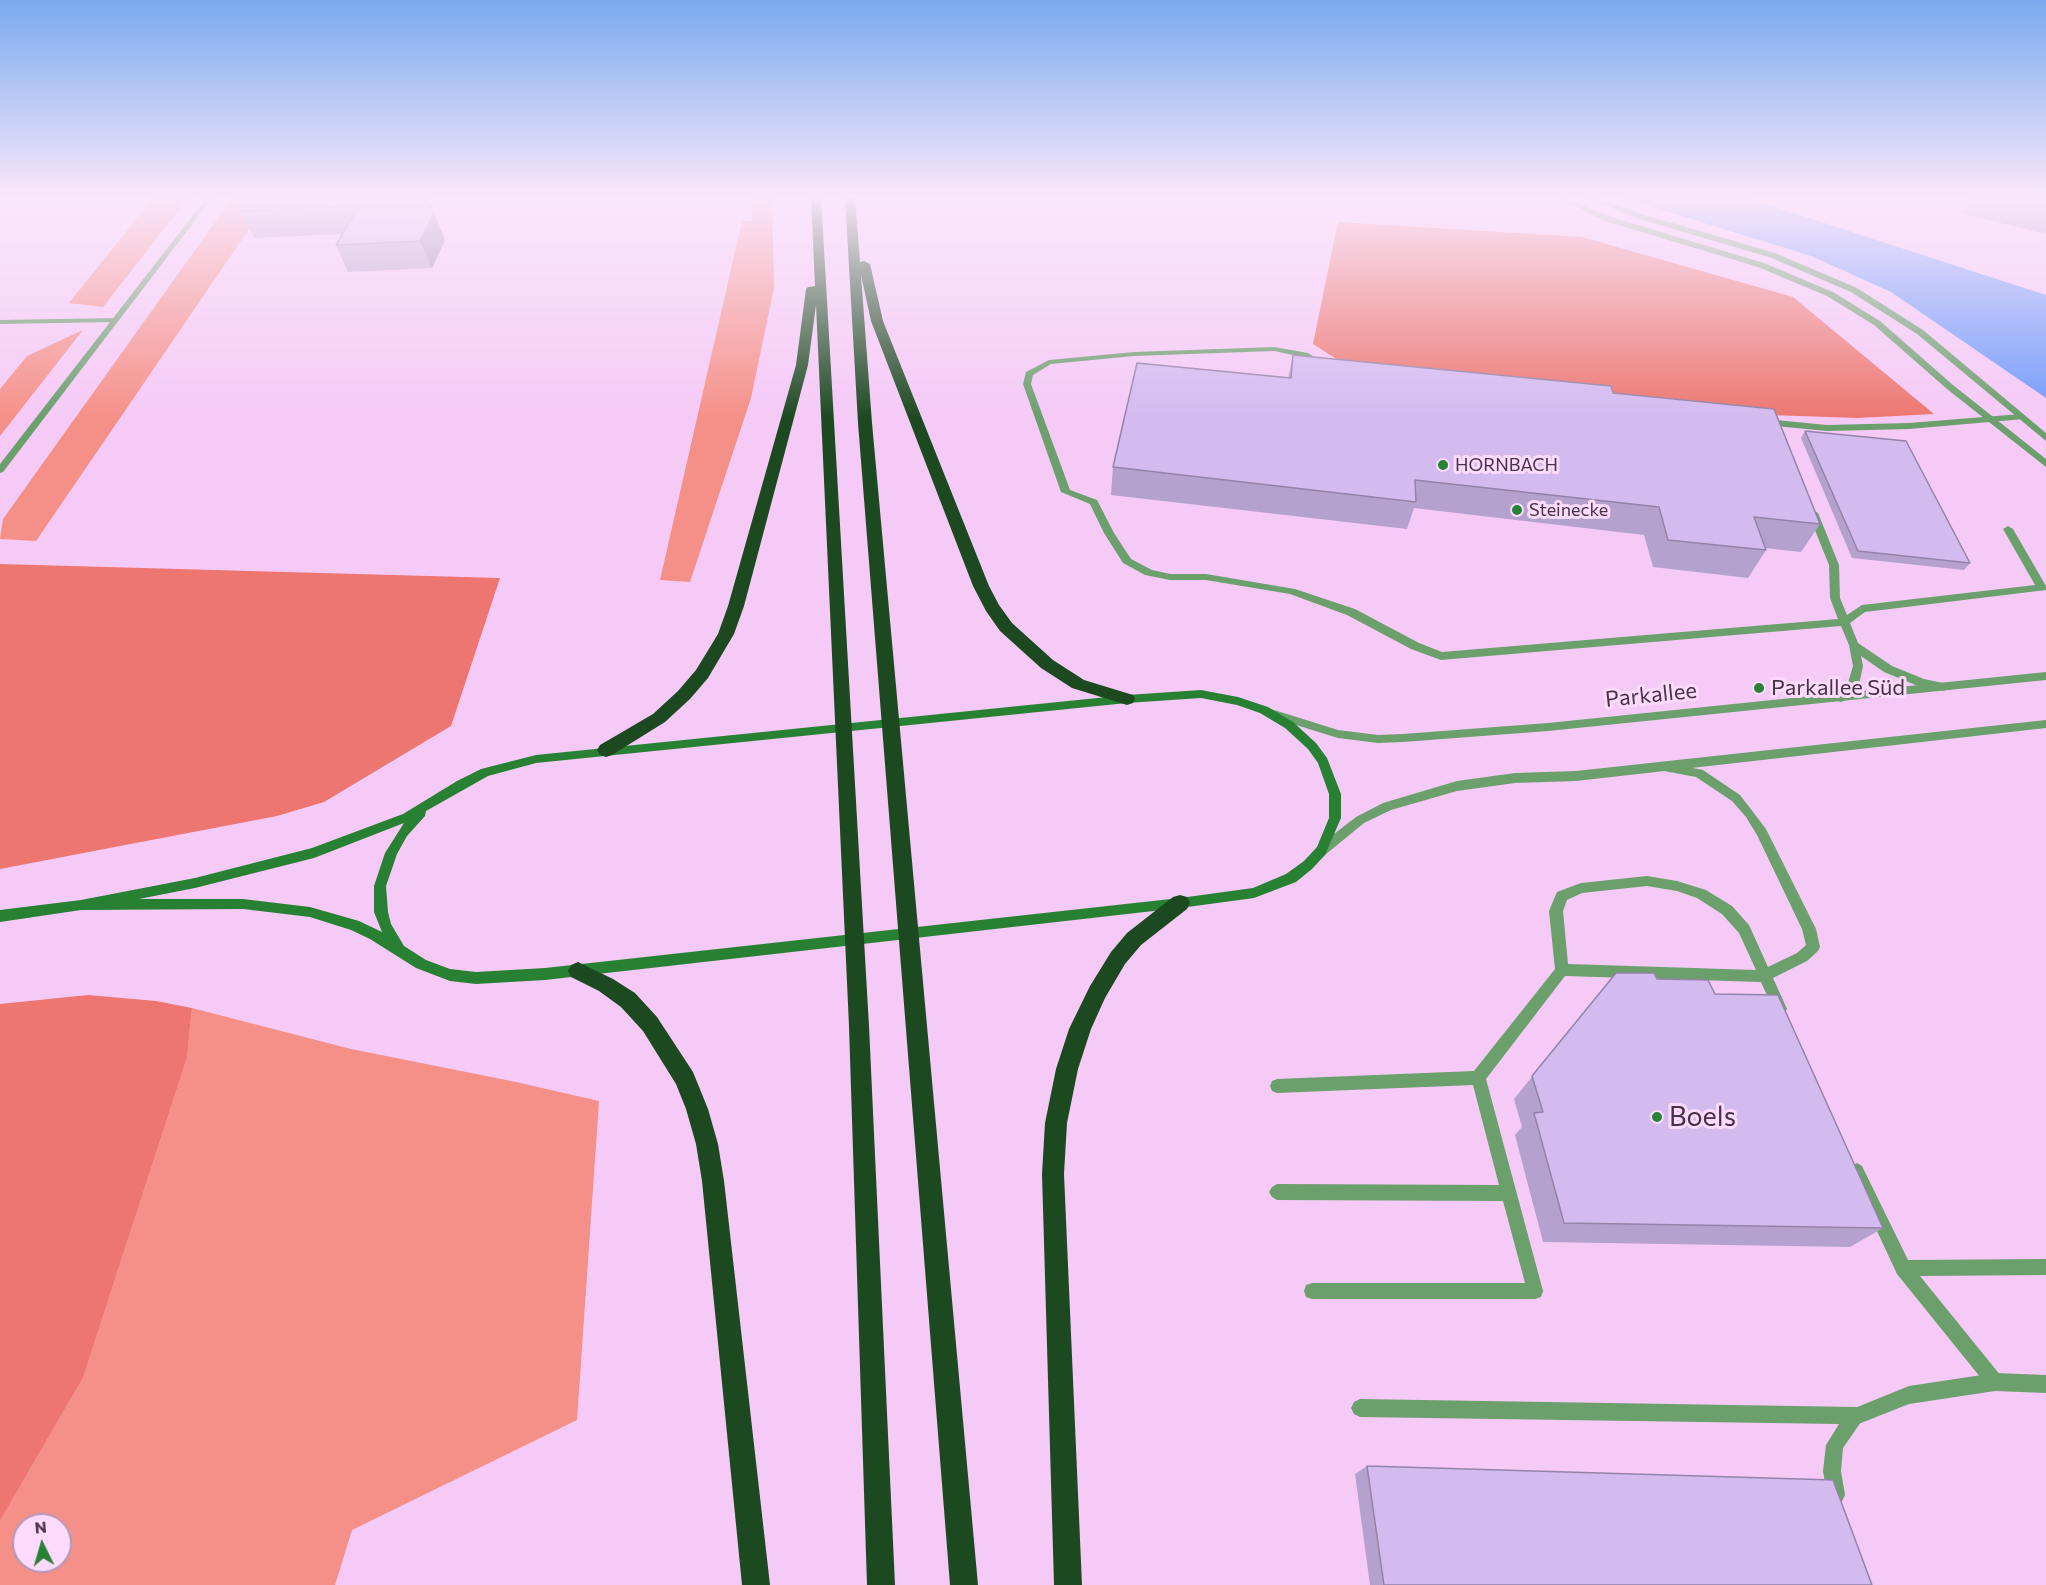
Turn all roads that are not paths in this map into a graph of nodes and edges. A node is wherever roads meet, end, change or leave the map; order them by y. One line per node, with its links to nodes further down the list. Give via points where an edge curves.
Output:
1 (153, 271): 8 (street)
2 (814, 271): 27 (highway, via 802,365 726,634 684,695 650,725)
3 (820, 271): 53 (highway, via 857,983)
4 (855, 271): 54 (highway)
5 (866, 271): 24 (highway, via 877,321 992,607 1006,627 1047,664 1078,684)
6 (1775, 271): 13 (street, via 1830,294 1877,323)
7 (1809, 271): 11 (street, via 1854,290 1920,332)
8 (115, 320): 9 (street); 16 (street)
9 (0, 322)
10 (1331, 371): 19 (street, via 1305,355 1274,349 1134,354 1049,362 1029,374 1027,384 1066,492 1094,502 1127,561 1149,573 1233,580 1291,591 1351,612 1441,656)
11 (2021, 417): 13 (street); 14 (street)
12 (1753, 421): 13 (street, via 1779,428 1827,428)
13 (1991, 421): 15 (street)
14 (2046, 438)
15 (2046, 464)
16 (0, 470)
17 (1810, 504): 19 (street, via 1834,565 1835,598)
18 (2008, 529): 19 (street, via 2042,588 1862,609)
19 (1844, 622): 20 (street)
20 (1854, 645): 22 (street, via 1888,669 1922,683); 23 (street, via 1858,671 1853,685)
21 (2046, 676): 22 (street, Parkallee)
22 (1946, 687): 23 (street, Parkallee)
23 (1840, 698): 25 (street, Parkallee, via 1386,739 1338,734)
24 (1127, 699): 25 (main road, via 1201,694); 27 (main road)
25 (1264, 710): 30 (main road, via 1302,735 1331,778 1335,818)
26 (2043, 725): 28 (street)
27 (606, 750): 29 (main road, via 508,764 461,783)
28 (1653, 767): 30 (street, via 1482,782 1437,791 1401,801 1360,820); 37 (street, via 1699,773 1719,784 1743,806 1762,832 1809,929 1813,947 1802,957)
29 (436, 800): 32 (main road, via 385,827 314,853 195,883); 34 (main road, via 403,833 383,873 381,912 392,939)
30 (1321, 852): 31 (main road, via 1291,878 1275,886 1254,893)
31 (1180, 903): 36 (main road); 55 (highway, via 1134,939 1097,992 1067,1069 1056,1123 1053,1174)
32 (81, 905): 33 (main road); 34 (main road, via 243,904 310,912 354,925)
33 (0, 916)
34 (404, 952): 36 (main road, via 435,970 476,978)
35 (1562, 970): 37 (street); 37 (street, via 1556,911 1562,896 1581,888 1647,881 1701,894 1727,910 1744,929); 39 (street)
36 (578, 971): 52 (highway, via 628,1000 650,1024 685,1079 700,1117 713,1181)
37 (1764, 976): 38 (street)
38 (1784, 1019)
39 (1478, 1078): 40 (street); 43 (street)
40 (1277, 1086)
41 (1852, 1160): 45 (street)
42 (1277, 1192): 43 (street)
43 (1509, 1193): 46 (street, via 1535,1291)
44 (2046, 1267): 45 (street)
45 (1903, 1268): 47 (street)
46 (1312, 1291)
47 (1995, 1382): 48 (street); 50 (street, via 1909,1395)
48 (2046, 1384)
49 (1359, 1408): 50 (street)
50 (1856, 1416): 51 (street, via 1835,1445 1832,1471)
51 (1841, 1510)
52 (756, 1585)
53 (881, 1585)
54 (964, 1585)
55 (1068, 1585)

